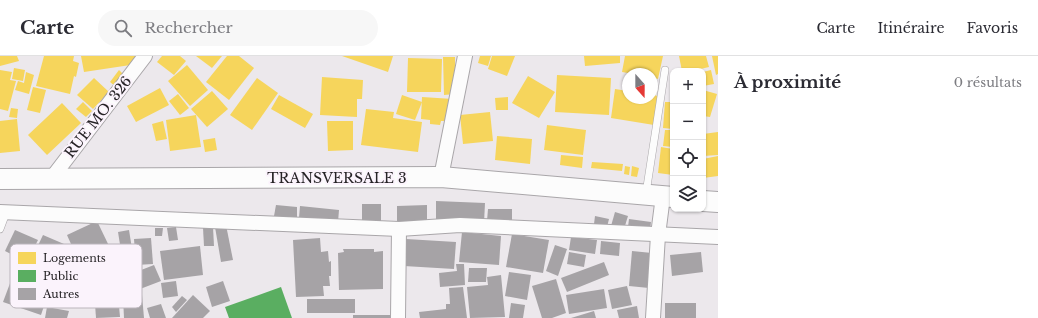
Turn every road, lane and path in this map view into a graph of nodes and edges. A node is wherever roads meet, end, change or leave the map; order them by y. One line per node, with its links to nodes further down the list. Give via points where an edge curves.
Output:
1 (145, 56): 6 (street, RUE MO. 326)
2 (465, 56): 4 (street)
3 (665, 70): 7 (lane)
4 (441, 177): 6 (main road, TRANSVERSALE 3); 7 (main road, TRANSVERSALE 3)
5 (0, 179): 6 (main road, TRANSVERSALE 3)
6 (51, 179)
7 (660, 196): 13 (street)
8 (706, 201): 9 (main road)
9 (718, 202)
10 (3, 213): 11 (lane); 12 (street)
11 (0, 229)
12 (399, 229): 13 (street, via 460,225); 15 (street)
13 (658, 235): 14 (street); 16 (street)
14 (718, 237)
15 (398, 318)
16 (653, 318)

